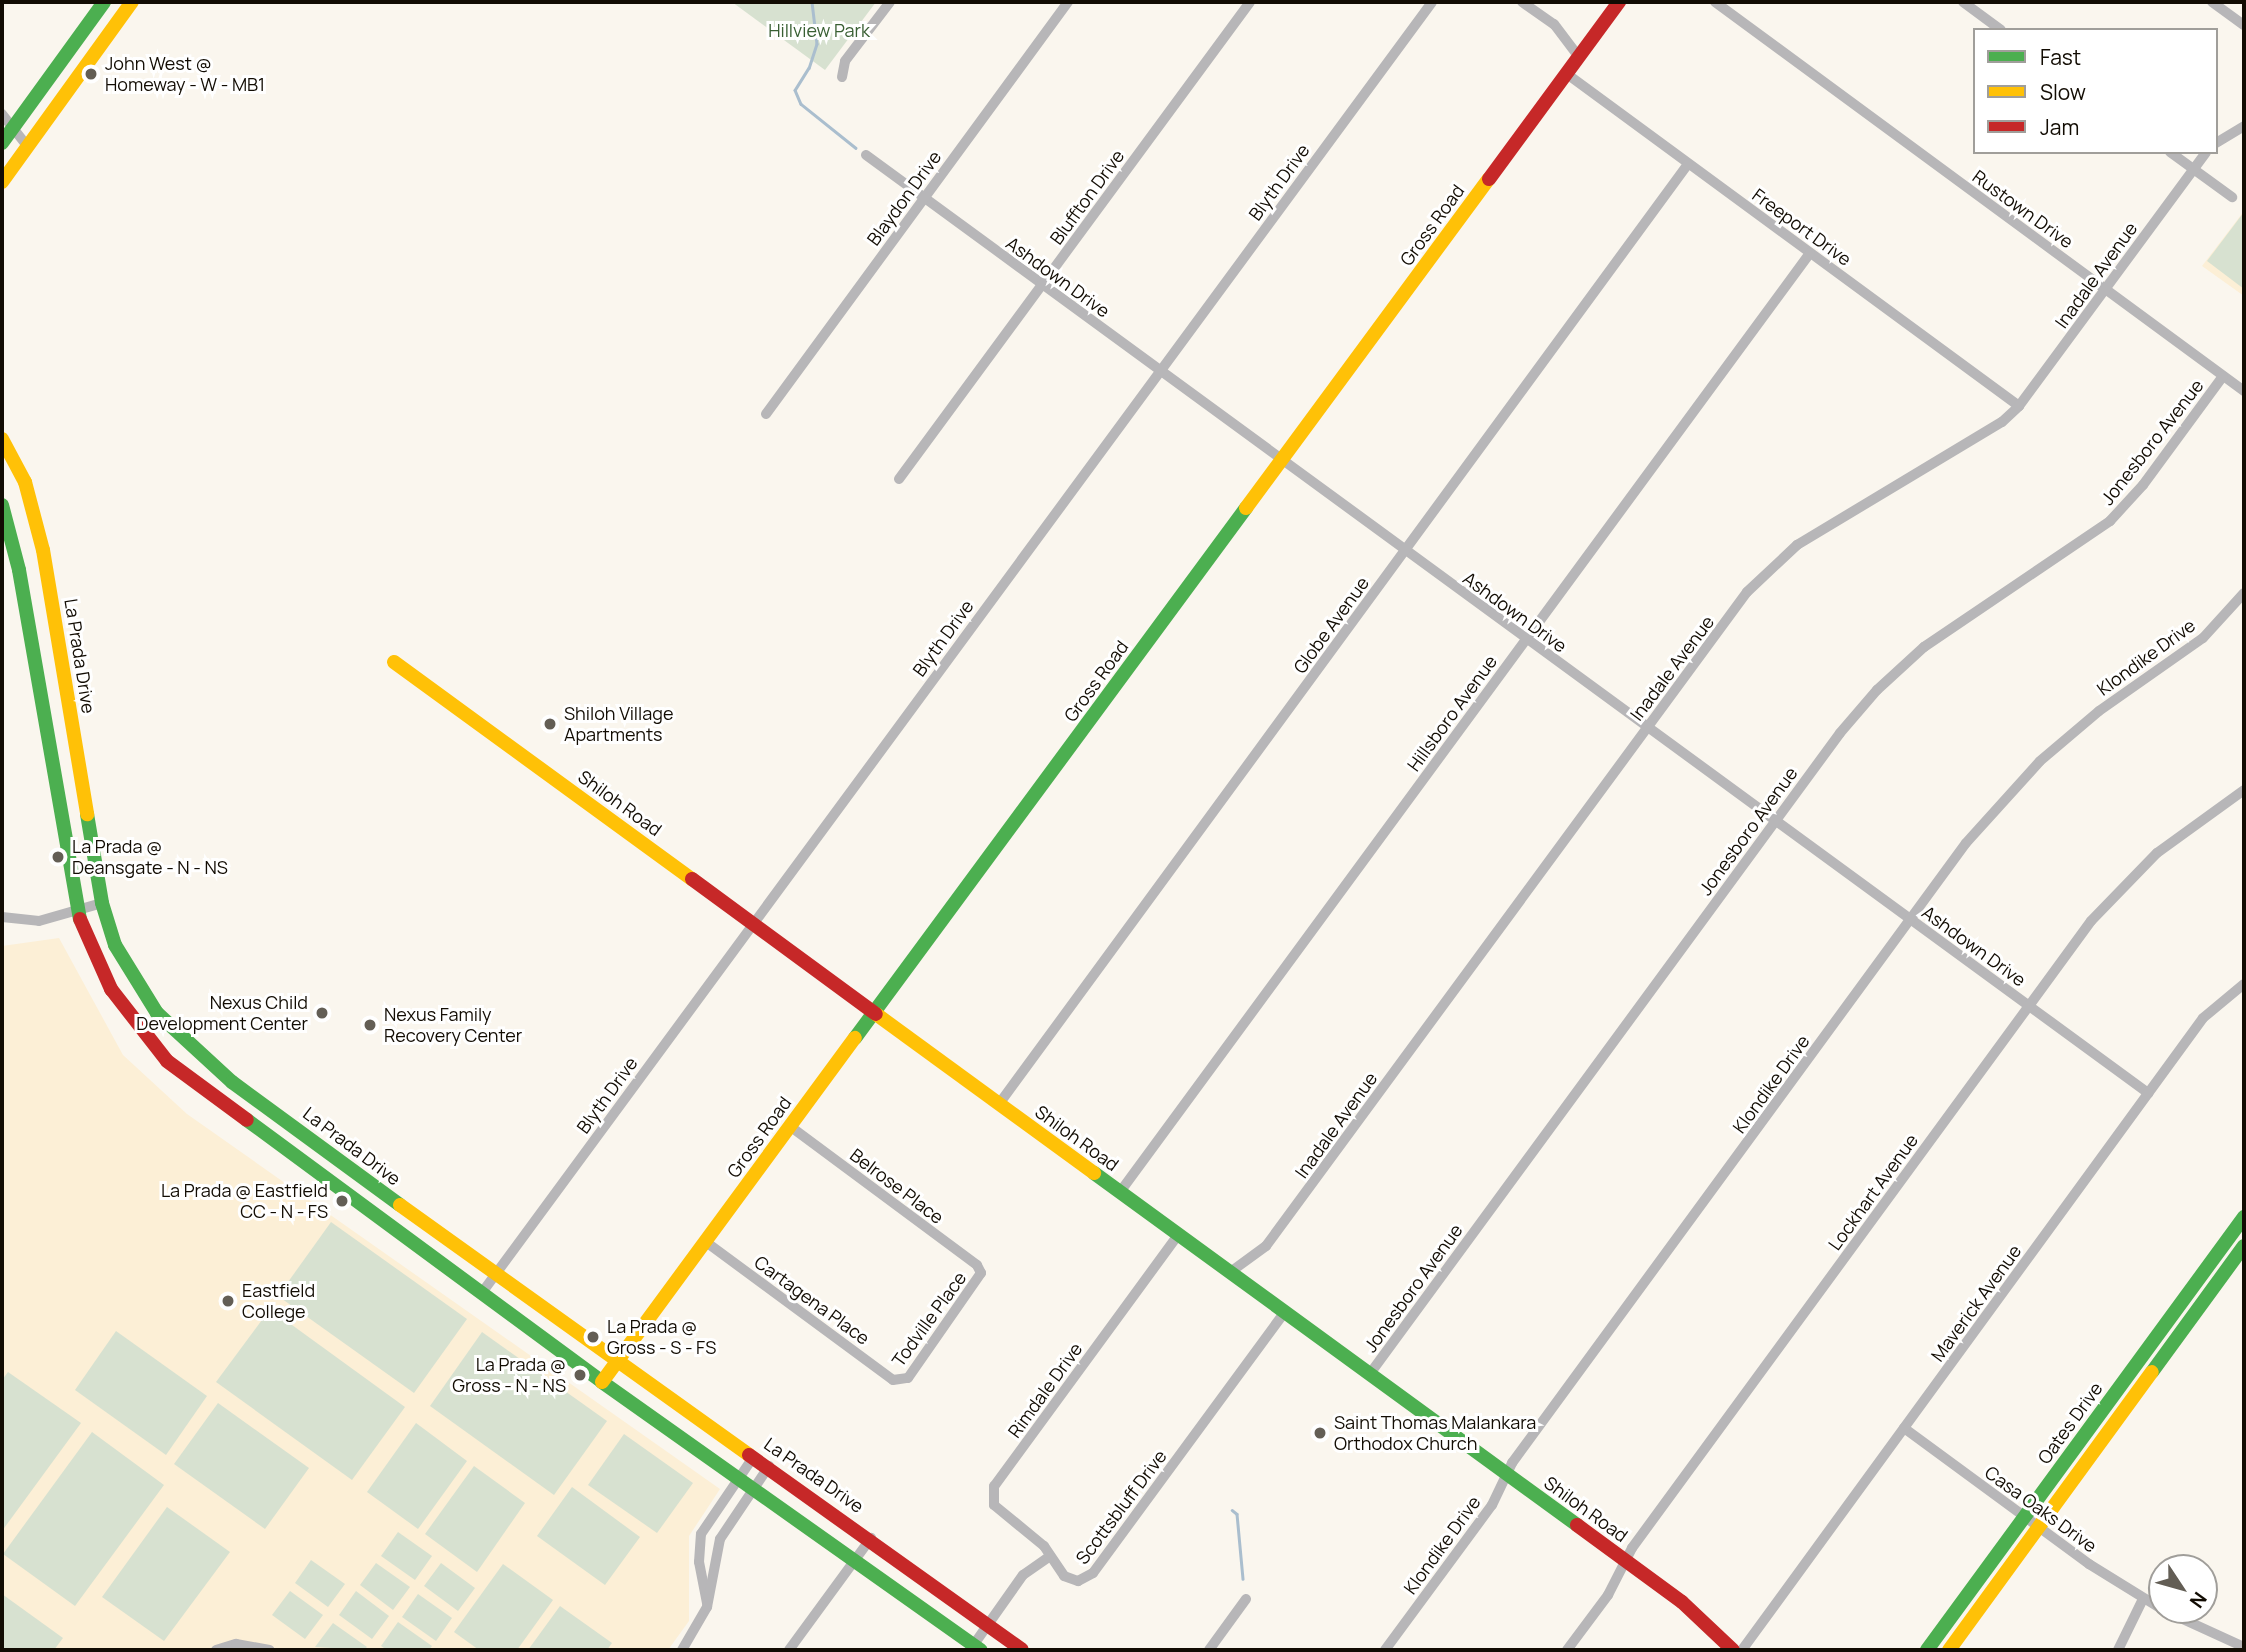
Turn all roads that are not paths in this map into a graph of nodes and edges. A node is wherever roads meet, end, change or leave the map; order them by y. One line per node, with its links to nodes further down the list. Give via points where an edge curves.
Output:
1 (104, 2): 12 (main road)
2 (132, 2): 15 (main road)
3 (890, 2): 18 (street, via 845,61)
4 (1068, 2): 32 (street, Blaydon Drive)
5 (1250, 2): 34 (street, Bluffton Drive)
6 (1432, 2): 36 (street, Blyth Drive)
7 (1522, 2): 16 (street, via 1553,24)
8 (1619, 2): 16 (main road, Gross Road)
9 (1715, 2): 35 (street, Rustown Drive)
10 (1963, 2): 14 (street)
11 (2212, 2): 13 (street)
12 (91, 20): 15 (main road); 21 (main road)
13 (2244, 25)
14 (1998, 28)
15 (109, 33): 24 (main road)
16 (1579, 57): 17 (main road, Gross Road)
17 (1567, 74): 28 (street, Freeport Drive); 42 (main road, Gross Road)
18 (842, 77)
19 (2, 114): 21 (street)
20 (2244, 126): 22 (street)
21 (13, 128): 23 (main road); 24 (street)
22 (2218, 142)
23 (2, 143)
24 (28, 147): 30 (main road)
25 (2173, 154): 29 (street)
26 (2204, 154): 29 (street, Inadale Avenue)
27 (866, 155): 32 (street, Ashdown Drive)
28 (1688, 164): 33 (street, Freeport Drive); 45 (street, Globe Avenue)
29 (2193, 169): 31 (street); 35 (street, Inadale Avenue)
30 (2, 182)
31 (2232, 197)
32 (925, 198): 34 (street, Ashdown Drive); 40 (street, Blaydon Drive)
33 (1810, 253): 39 (street, Freeport Drive); 49 (street, Hillsboro Avenue)
34 (1042, 284): 36 (street, Ashdown Drive); 43 (street, Bluffton Drive)
35 (2105, 289): 37 (street, Rustown Drive); 39 (street, Inadale Avenue)
36 (1160, 371): 42 (street, Ashdown Drive); 58 (street, Blyth Drive)
37 (2223, 376): 38 (street, Rustown Drive); 53 (street, Jonesboro Avenue, via 2143,485 2110,521 1914,656 1840,733)
38 (2244, 391)
39 (2019, 406): 51 (street, Inadale Avenue, via 2001,422 1797,545 1772,566)
40 (766, 414)
41 (2, 439): 47 (main road, La Prada Drive, via 34,509)
42 (1282, 461): 45 (street, Ashdown Drive); 61 (main road, Gross Road)
43 (899, 480)
44 (2, 505): 48 (main road)
45 (1405, 551): 49 (street, Ashdown Drive); 65 (street, Globe Avenue)
46 (2244, 593): 57 (street, Klondike Drive, via 2203,638 2099,711 2040,761 1966,843)
47 (53, 609): 48 (main road); 54 (main road, La Prada Drive)
48 (27, 614): 55 (main road)
49 (1526, 639): 51 (street, Ashdown Drive); 69 (street, Hillsboro Avenue)
50 (394, 662): 58 (main road, Shiloh Road)
51 (1647, 727): 53 (street, Ashdown Drive); 75 (street, Inadale Avenue, via 1266,1246)
52 (2244, 789): 60 (street, Lockhart Avenue, via 2176,838 2127,881)
53 (1775, 821): 57 (street, Ashdown Drive); 80 (street, Jonesboro Avenue)
54 (102, 903): 55 (street); 62 (main road, La Prada Drive, via 115,945 136,986)
55 (77, 912): 56 (street, via 27,923); 63 (main road, via 111,989)
56 (2, 918)
57 (1911, 920): 60 (street, Ashdown Drive); 86 (street, Klondike Drive)
58 (752, 924): 61 (main road, Shiloh Road); 76 (street, Blyth Drive)
59 (2244, 984): 64 (street, Maverick Avenue, via 2217,1002)
60 (2029, 1006): 64 (street, Ashdown Drive); 94 (street, Lockhart Avenue)
61 (874, 1014): 65 (main road, Shiloh Road); 66 (main road, Gross Road)
62 (186, 1044): 63 (main road); 67 (main road, La Prada Drive)
63 (167, 1061): 68 (main road)
64 (2148, 1093): 83 (street, Maverick Avenue)
65 (999, 1104): 69 (main road, Shiloh Road)
66 (790, 1127): 72 (main road, Gross Road); 74 (street, Belrose Place, via 977,1265)
67 (312, 1140): 68 (main road); 76 (main road, La Prada Drive)
68 (297, 1161): 77 (main road)
69 (1120, 1192): 71 (main road, Shiloh Road)
70 (2244, 1217): 89 (main road, Oates Drive)
71 (1178, 1235): 75 (main road, Shiloh Road); 92 (street, Rimdale Drive, via 994,1486 994,1505)
72 (706, 1242): 79 (main road, Gross Road); 81 (street, Cartagena Place, via 893,1380)
73 (2244, 1246): 90 (main road, Oates Drive)
74 (981, 1273): 81 (street, Todville Place)
75 (1229, 1273): 78 (main road, Shiloh Road)
76 (495, 1274): 77 (street, Blyth Drive); 79 (main road, La Prada Drive)
77 (481, 1294): 82 (main road)
78 (1284, 1313): 80 (main road, Shiloh Road); 92 (street, Scottsbluff Drive, via 1093,1573 1086,1579 1070,1580)
79 (617, 1362): 82 (main road, Gross Road); 84 (main road, La Prada Drive)
80 (1369, 1375): 86 (main road, Shiloh Road)
81 (901, 1381)
82 (602, 1382): 87 (main road)
83 (1904, 1428): 89 (street, Casa Oaks Drive); 112 (street, Maverick Avenue)
84 (754, 1456): 85 (main road, La Prada Drive); 87 (street)
85 (769, 1466): 88 (street); 91 (main road, La Prada Drive)
86 (1507, 1475): 94 (main road, Shiloh Road); 109 (street, Klondike Drive, via 1492,1505)
87 (740, 1478): 88 (main road); 98 (street, via 708,1521 698,1547)
88 (754, 1488): 93 (main road); 98 (street, via 720,1539)
89 (2025, 1517): 90 (street, Casa Oaks Drive); 113 (main road, Oates Drive)
90 (2038, 1528): 96 (street, Casa Oaks Drive); 114 (main road, Oates Drive)
91 (871, 1538): 93 (street); 100 (main road, La Prada Drive)
92 (1050, 1556): 100 (street, Scottsbluff Drive, via 1023,1575)
93 (856, 1559): 102 (main road); 106 (street)
94 (1625, 1561): 110 (street, Lockhart Avenue, via 1608,1595); 111 (main road, Shiloh Road, via 1705,1620)
95 (1246, 1599): 108 (street)
96 (2143, 1599): 97 (street, Casa Oaks Drive); 115 (street)
97 (2148, 1602)
98 (707, 1607): 105 (street)
99 (2194, 1624): 101 (street, Casa Oaks Drive)
100 (989, 1625): 102 (street, Scottsbluff Drive); 107 (main road, La Prada Drive)
101 (2244, 1647)
102 (975, 1649)
103 (216, 1650): 104 (street, via 236,1644)
104 (269, 1650)
105 (682, 1650)
106 (789, 1650)
107 (1023, 1650)
108 (1209, 1650)
109 (1385, 1650)
110 (1567, 1650)
111 (1733, 1650)
112 (1742, 1650)
113 (1927, 1650)
114 (1949, 1650)
115 (2118, 1650)

